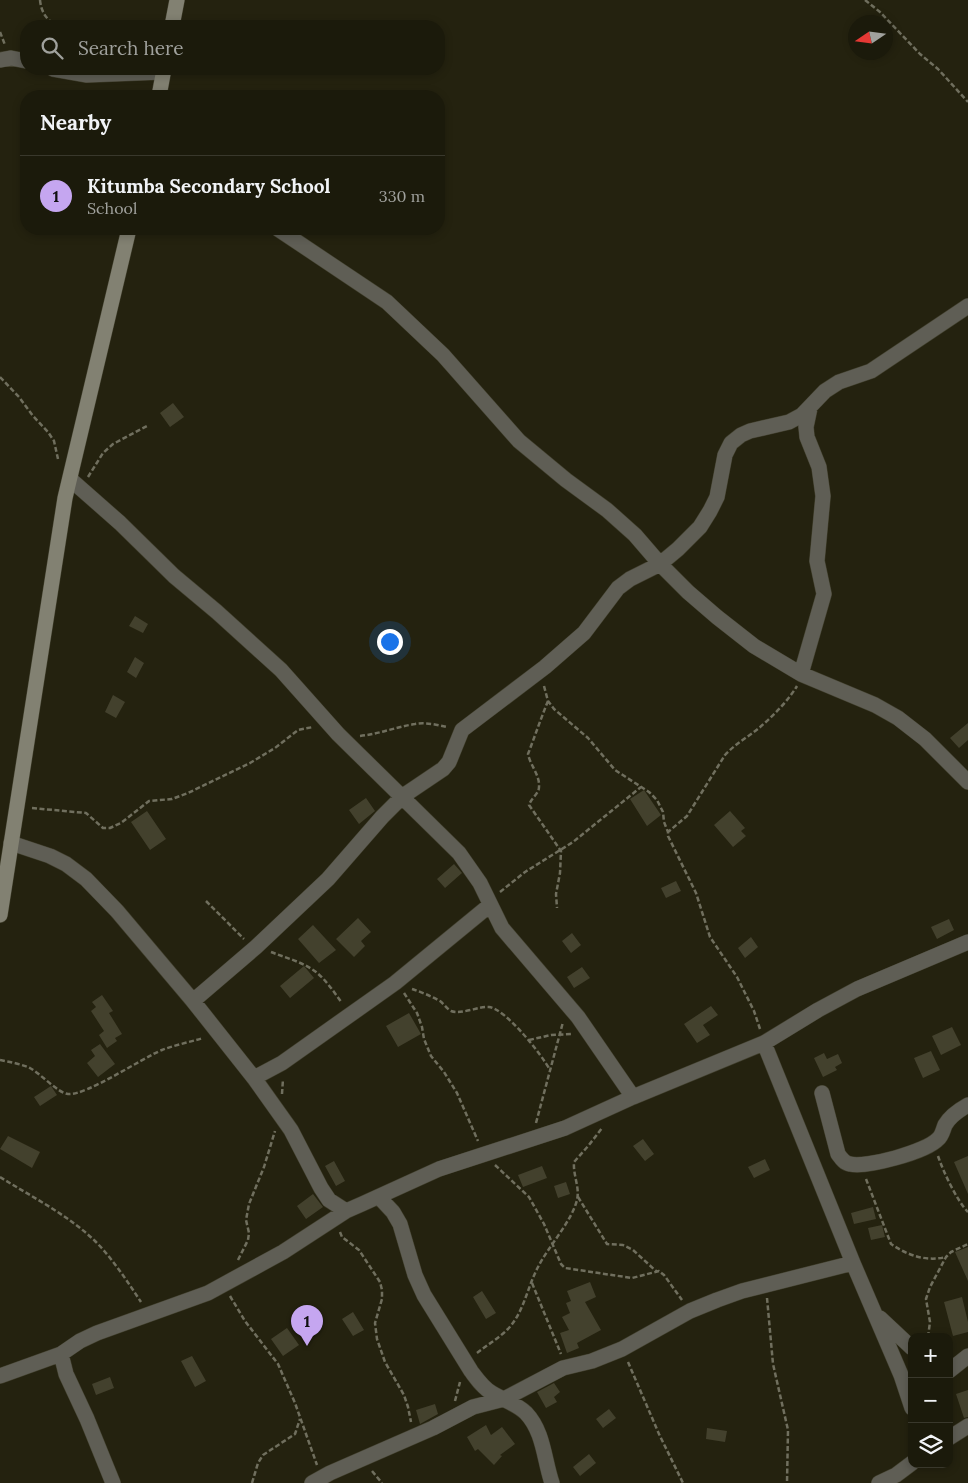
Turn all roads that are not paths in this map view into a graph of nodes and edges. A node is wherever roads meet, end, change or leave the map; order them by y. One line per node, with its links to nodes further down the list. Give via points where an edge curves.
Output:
1 (177, 0): 2 (street)
2 (173, 20)
3 (0, 60): 4 (street)
4 (20, 60)
5 (162, 75): 6 (street)
6 (159, 90)
7 (128, 235): 11 (street)
8 (287, 235): 12 (street, via 387,302 443,355 519,441 607,510)
9 (968, 306): 10 (street, via 870,371 839,382 825,391)
10 (810, 408): 12 (street, via 789,422 750,431 731,443 725,455 717,497 710,511 694,532); 13 (street, via 807,438 819,467 823,496 816,561 824,594)
11 (75, 484): 15 (street, via 281,670 335,730); 16 (street, via 64,498)
12 (660, 564): 13 (street, via 688,592 754,646); 15 (street, via 618,588 584,633 462,730 443,769)
13 (801, 674): 14 (street, via 898,718 925,739)
14 (968, 782)
15 (403, 796): 17 (street, via 459,853 480,883); 20 (street, via 328,879)
16 (11, 843): 18 (street); 20 (street, via 50,856 86,879)
17 (490, 905): 22 (street, via 396,984 282,1063); 24 (street, via 502,928 568,1003)
18 (0, 915)
19 (968, 943): 21 (street, via 857,989)
20 (193, 1001): 22 (street)
21 (764, 1043): 24 (street); 28 (street)
22 (254, 1078): 27 (street, via 280,1112 321,1188)
23 (822, 1093): 25 (street, via 838,1154 849,1164 902,1156 934,1142 949,1119)
24 (633, 1097): 26 (street, via 574,1125 439,1169)
25 (968, 1105)
26 (378, 1197): 27 (street); 34 (street, via 400,1224 424,1295 480,1382 491,1393)
27 (341, 1215): 31 (street, via 224,1286 96,1333)
28 (853, 1263): 29 (street); 34 (street, via 742,1291 690,1311 622,1349 563,1368)
29 (872, 1309): 30 (street); 33 (street)
30 (908, 1344)
31 (55, 1356): 32 (street); 39 (street, via 87,1419)
32 (0, 1376)
33 (908, 1396)
34 (504, 1399): 38 (street, via 473,1407); 40 (street, via 526,1414 534,1424)
35 (968, 1426): 36 (street)
36 (953, 1435)
37 (908, 1466): 41 (street)
38 (316, 1481)
39 (113, 1483)
40 (552, 1483)
41 (879, 1483)

